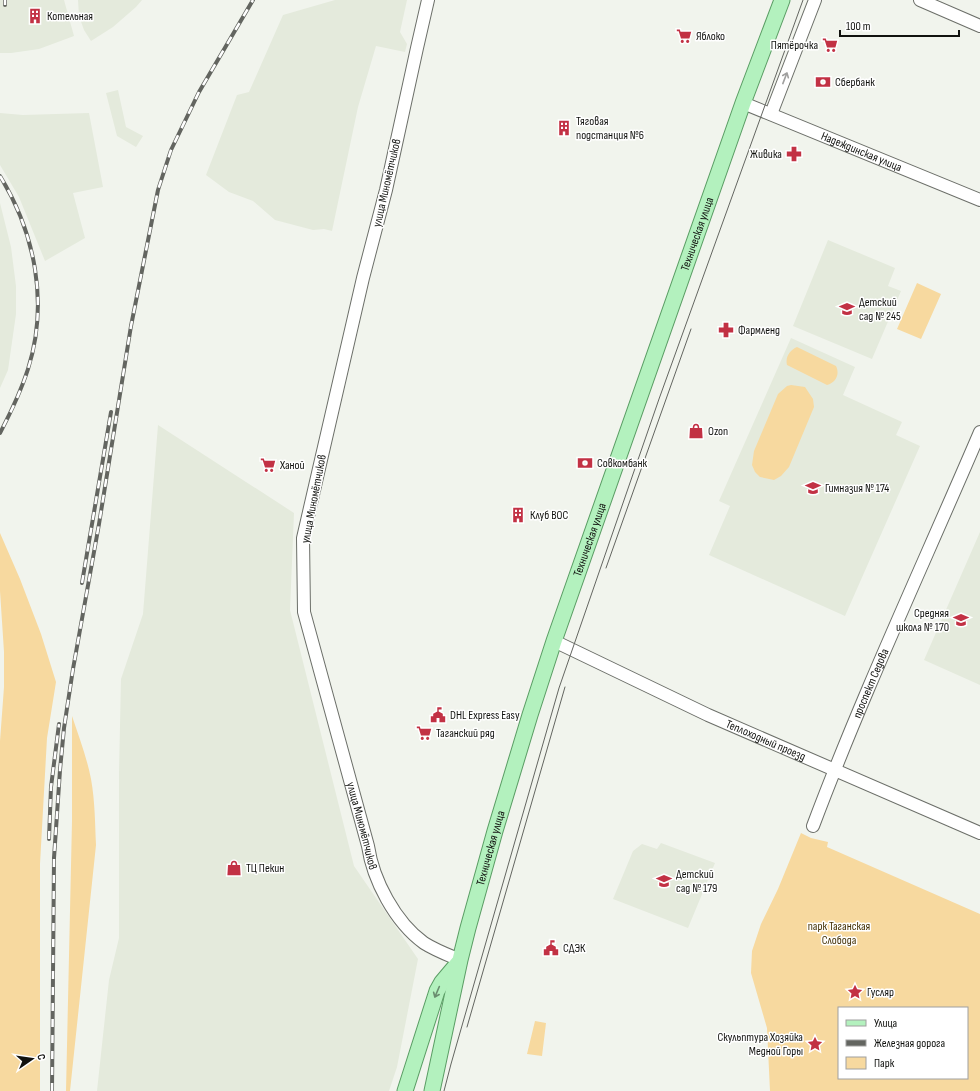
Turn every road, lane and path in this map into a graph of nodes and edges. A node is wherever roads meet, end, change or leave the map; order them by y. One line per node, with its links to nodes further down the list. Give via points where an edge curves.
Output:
1 (428, 0): 14 (street, улица Миномётчиков, via 386,190 303,538 304,612 375,873 390,905 404,924 425,943)
2 (782, 0): 6 (main road, Техническая улица)
3 (815, 0): 7 (street, one-way to 3)
4 (920, 0): 5 (street)
5 (980, 26)
6 (743, 102): 7 (street, Надеждинская улица); 10 (main road, Техническая улица)
7 (771, 114): 8 (street, Надеждинская улица)
8 (980, 200)
9 (980, 432): 11 (street, проспект Седова)
10 (554, 642): 11 (street, Теплоходный проезд, via 708,715); 14 (main road, Техническая улица, via 495,831)
11 (835, 770): 12 (street, проспект Седова); 13 (street, Теплоходный проезд)
12 (813, 826)
13 (980, 833)
14 (460, 960): 15 (main road, one-way to 15, via 437,991); 16 (main road, Техническая улица)
15 (405, 1091)
16 (432, 1091)

